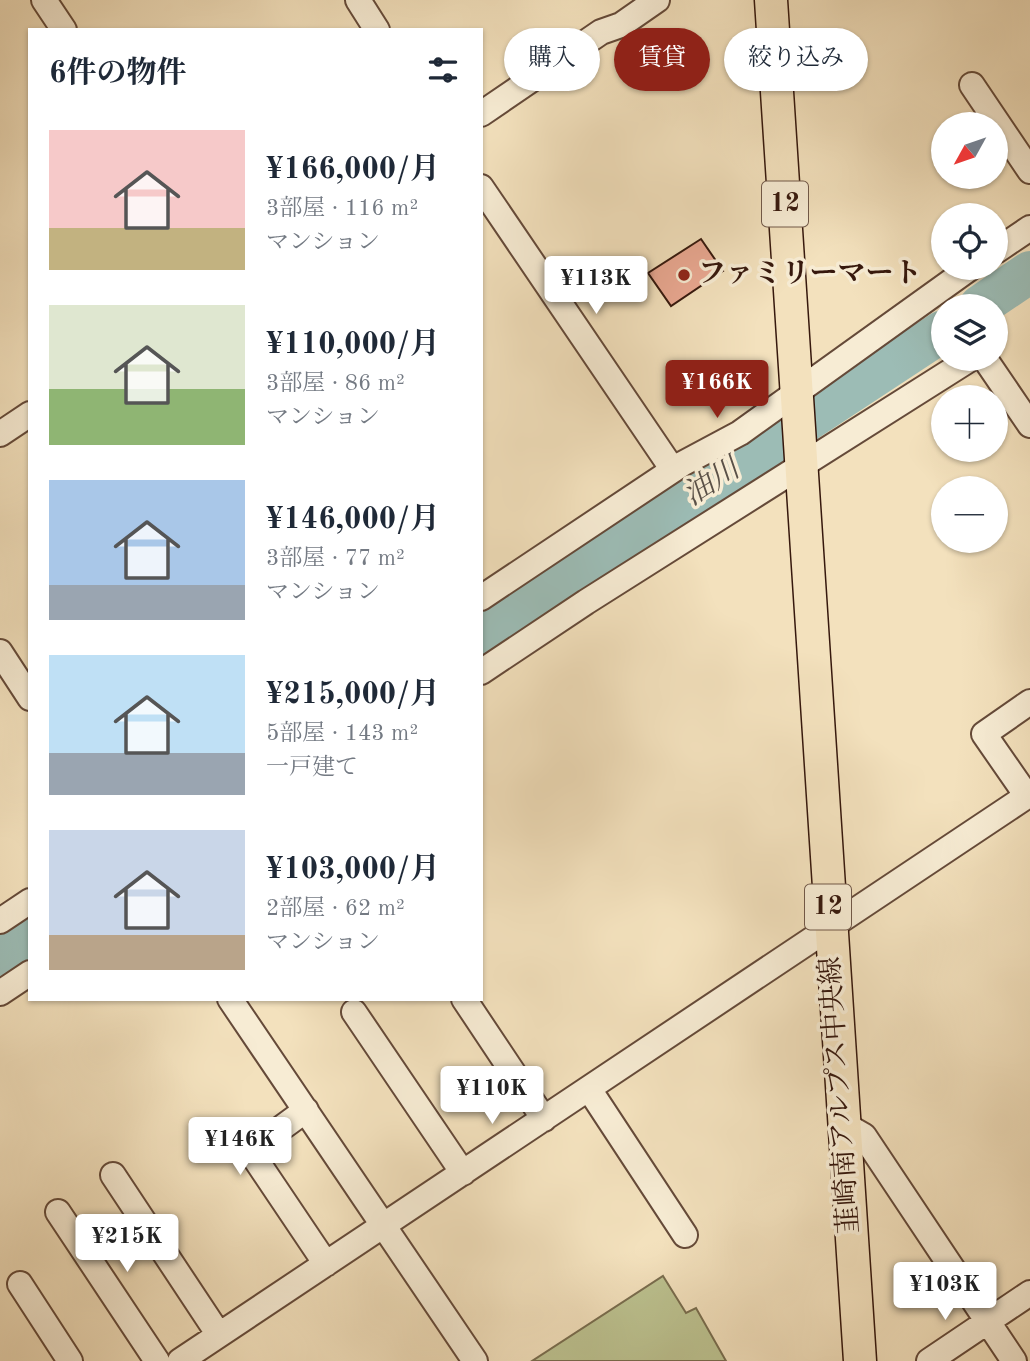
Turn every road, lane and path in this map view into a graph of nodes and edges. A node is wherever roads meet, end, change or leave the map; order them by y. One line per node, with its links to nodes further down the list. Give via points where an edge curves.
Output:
1 (44, 0): 5 (street)
2 (358, 0): 6 (street)
3 (657, 0): 8 (street, via 621,25 601,32)
4 (771, 0): 16 (main road, 12)
5 (63, 28)
6 (376, 28)
7 (972, 85): 9 (street)
8 (483, 113)
9 (1030, 171)
10 (483, 190): 21 (street)
11 (1030, 228): 12 (street)
12 (1008, 243)
13 (954, 280): 16 (street)
14 (950, 371): 20 (street)
15 (993, 371): 18 (street)
16 (798, 400): 20 (main road, 12); 21 (street)
17 (28, 415): 19 (street)
18 (1030, 425)
19 (2, 428)
20 (801, 458): 24 (street); 30 (main road, 韮崎南アルプス中央線 / 12)
21 (673, 470): 22 (street)
22 (483, 597)
23 (0, 652): 25 (street)
24 (483, 671)
25 (28, 695)
26 (1030, 702): 27 (street, via 984,734)
27 (1028, 795): 30 (street)
28 (28, 902): 29 (street)
29 (0, 921)
30 (830, 929): 36 (street); 39 (main road, 韮崎南アルプス中央線 / 12)
31 (28, 974): 32 (street)
32 (0, 993)
33 (231, 1001): 37 (street)
34 (465, 1001): 38 (street)
35 (354, 1012): 40 (street)
36 (589, 1089): 38 (street); 44 (street)
37 (306, 1110): 43 (street); 45 (street, via 250,1151)
38 (544, 1119): 40 (street)
39 (843, 1124): 48 (street, via 864,1136); 54 (main road, 韮崎南アルプス中央線 / 12)
40 (463, 1173): 43 (street)
41 (113, 1175): 49 (street)
42 (58, 1212): 51 (street)
43 (385, 1225): 45 (street); 53 (street)
44 (685, 1235)
45 (326, 1264): 49 (street)
46 (20, 1284): 50 (street)
47 (1030, 1293): 48 (street)
48 (987, 1321): 55 (street); 56 (street)
49 (219, 1335): 52 (street)
50 (70, 1361)
51 (157, 1361)
52 (180, 1361)
53 (475, 1361)
54 (860, 1361)
55 (929, 1361)
56 (1014, 1361)

